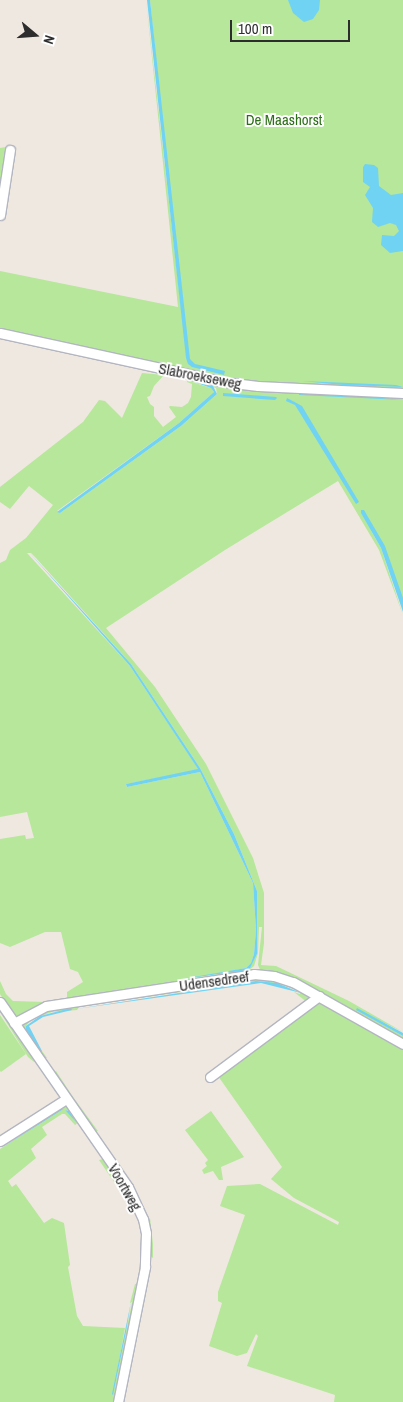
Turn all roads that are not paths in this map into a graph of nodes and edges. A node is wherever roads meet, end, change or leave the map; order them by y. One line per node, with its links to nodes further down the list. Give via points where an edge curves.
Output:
1 (10, 150): 2 (street)
2 (0, 215)
3 (0, 334): 4 (street, Slabroekseweg, via 225,382)
4 (403, 393)
5 (319, 996): 7 (street, Udensedreef, via 293,982 254,974 46,1006); 8 (street, Udensedreef); 9 (street)
6 (0, 1002): 7 (street, Voortweg)
7 (14, 1023): 10 (street, Voortweg)
8 (403, 1044)
9 (210, 1077)
10 (66, 1099): 11 (street); 12 (street, Voortweg, via 128,1187 146,1233 145,1268)
11 (0, 1141)
12 (118, 1402)

